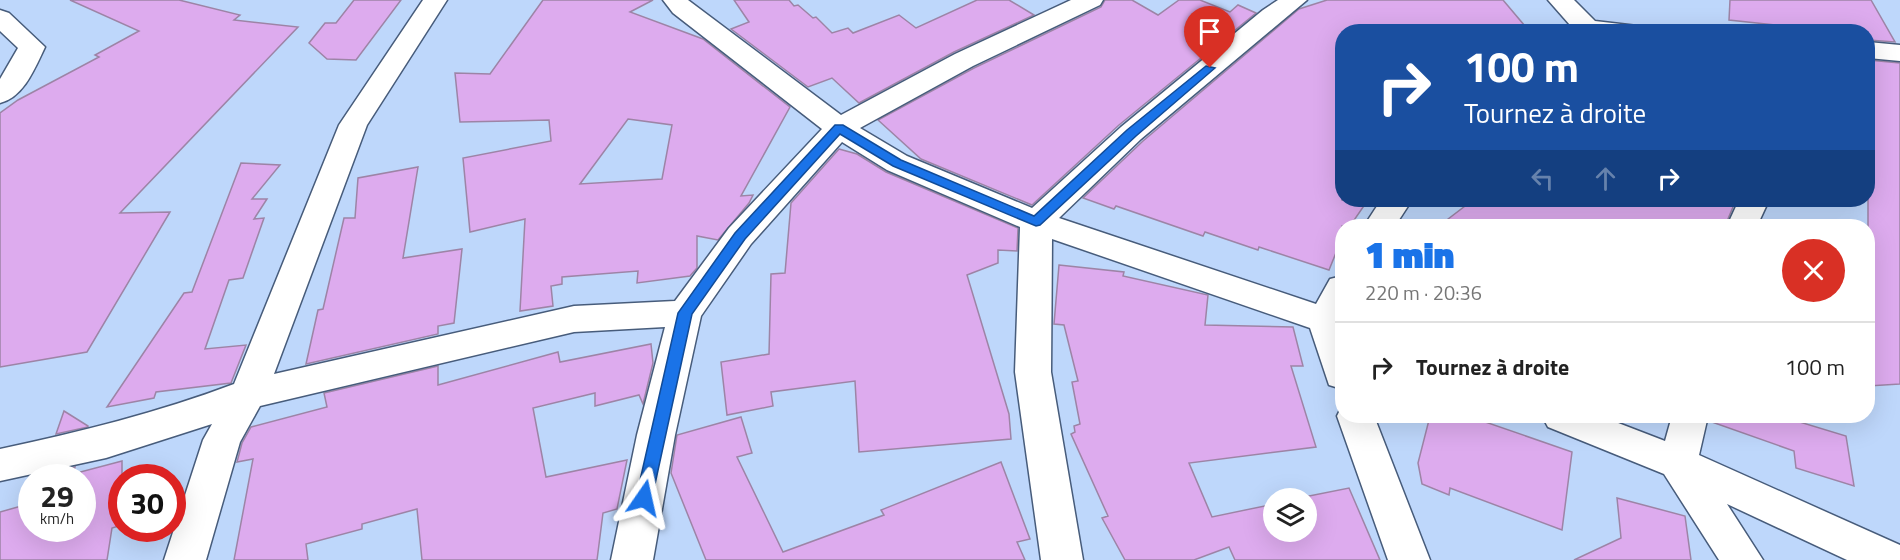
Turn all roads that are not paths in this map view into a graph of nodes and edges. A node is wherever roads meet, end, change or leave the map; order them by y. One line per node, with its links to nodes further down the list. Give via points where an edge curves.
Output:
1 (435, 0): 15 (street, via 353,125)
2 (675, 0): 11 (street)
3 (1091, 0): 11 (street, via 964,60)
4 (1295, 0): 12 (street, via 1131,133)
5 (1560, 0): 7 (street)
6 (0, 18): 10 (street, via 32,47 17,77)
7 (1576, 24)
8 (1875, 51): 9 (street)
9 (1900, 53)
10 (0, 95)
11 (839, 128): 12 (street, via 897,163); 13 (street, via 740,236)
12 (1036, 222): 14 (street); 23 (street, via 1033,372)
13 (685, 313): 15 (street, via 574,318); 22 (street)
14 (1333, 323)
15 (248, 394): 20 (street, via 106,441); 21 (street, via 222,440)
16 (1359, 423): 24 (street)
17 (1578, 423): 19 (street)
18 (1688, 423): 19 (street)
19 (1678, 463): 25 (street); 26 (street)
20 (0, 465)
21 (184, 560)
22 (632, 560)
23 (1062, 560)
24 (1409, 560)
25 (1742, 560)
26 (1890, 560)

